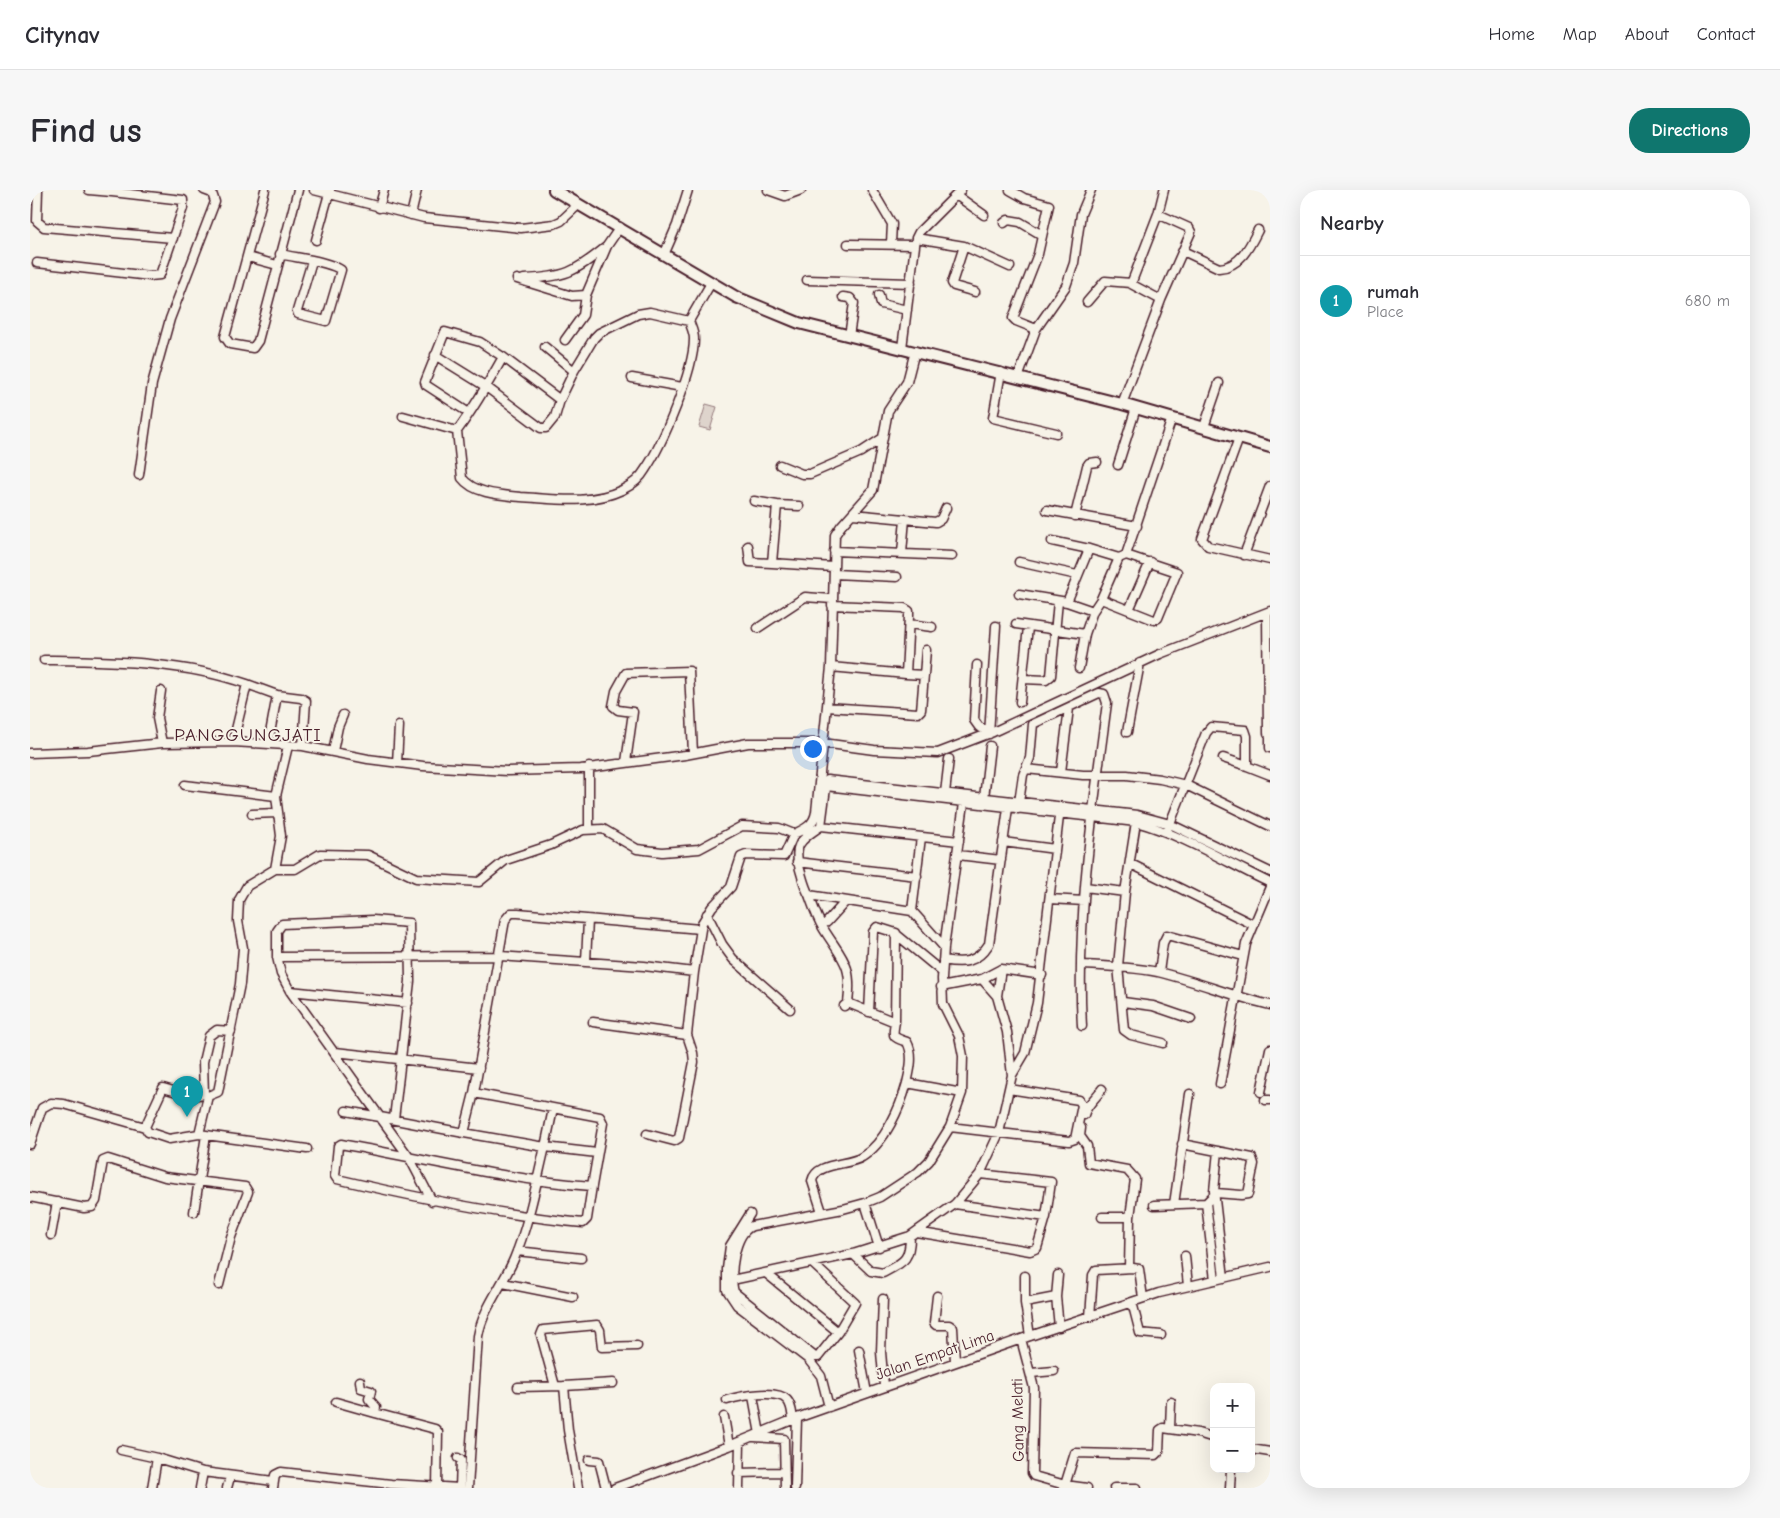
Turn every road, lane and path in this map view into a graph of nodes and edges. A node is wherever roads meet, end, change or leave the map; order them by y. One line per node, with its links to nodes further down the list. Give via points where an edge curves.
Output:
1 (38, 190): 29 (street, via 37,221 44,227)
2 (89, 190): 17 (street)
3 (204, 190): 86 (street, via 212,193 215,202 170,319 152,384)
4 (265, 190): 39 (street)
5 (298, 190): 37 (street)
6 (314, 190): 18 (street)
7 (384, 190): 21 (street)
8 (417, 190): 23 (street)
9 (554, 190): 20 (street)
10 (686, 190): 38 (street, via 677,225)
11 (768, 190): 12 (street, via 785,196)
12 (801, 190)
13 (872, 190): 32 (street, via 892,224)
14 (1010, 190): 28 (street, via 1049,205)
15 (1091, 190): 56 (street, via 1081,214 1074,263 1066,286)
16 (1164, 190): 22 (street)
17 (112, 191): 29 (street, via 183,200)
18 (330, 192): 21 (street); 30 (street)
19 (958, 192): 24 (street); 31 (street, via 919,232)
20 (579, 204): 23 (street, via 561,221 533,228); 26 (street)
21 (379, 208): 23 (street)
22 (1158, 214): 36 (street, via 1190,229); 47 (street)
23 (411, 215)
24 (984, 215)
25 (1004, 223): 28 (street, via 1008,220 1020,222)
26 (620, 228): 34 (street); 38 (street)
27 (1258, 230): 36 (street, via 1244,254 1225,268)
28 (1042, 235): 56 (street, via 1013,318)
29 (173, 238): 41 (street, via 162,270 156,277)
30 (316, 240)
31 (915, 242): 32 (street); 35 (street); 46 (street)
32 (891, 243): 33 (street)
33 (848, 244)
34 (607, 246): 49 (street); 49 (street, via 571,272 555,278 517,279 572,296)
35 (964, 246): 43 (street); 48 (street, via 952,283)
36 (1183, 251): 52 (street)
37 (280, 254): 40 (street); 42 (street)
38 (664, 255): 45 (street)
39 (248, 257): 42 (street); 42 (street, via 225,337 230,344 256,347)
40 (312, 261): 40 (street, via 341,270 326,322 297,311)
41 (37, 262)
42 (277, 265)
43 (1010, 267)
44 (807, 280): 46 (street)
45 (711, 283): 55 (street); 57 (street, via 776,314)
46 (912, 283): 54 (street)
47 (1131, 283): 52 (street); 53 (street, via 1105,281)
48 (975, 292)
49 (586, 294): 58 (street, via 583,315)
50 (879, 295): 54 (street, via 881,304)
51 (843, 297): 57 (street, via 854,303)
52 (1161, 300): 72 (street)
53 (1087, 302)
54 (907, 310): 60 (street)
55 (689, 321): 64 (street, via 656,312 638,314 594,338); 70 (street, via 694,339)
56 (1036, 329): 67 (street)
57 (849, 336): 60 (street)
58 (565, 340)
59 (545, 347): 64 (street)
60 (902, 348): 61 (street)
61 (915, 351): 65 (street); 81 (street, via 907,382 888,411)
62 (435, 356): 63 (street, via 445,332 480,342); 69 (street); 74 (street, via 426,385)
63 (503, 357): 69 (street); 71 (street)
64 (574, 371): 71 (street)
65 (1001, 372): 67 (street); 79 (street, via 995,420)
66 (632, 378): 70 (street)
67 (1018, 378): 72 (street)
68 (1219, 383): 77 (street)
69 (484, 386): 71 (street, via 541,428 549,426); 74 (street)
70 (682, 388): 78 (street, via 669,425 645,471 623,490 590,500 501,495 466,484 462,478)
71 (560, 400)
72 (1122, 404): 73 (street)
73 (1136, 408): 76 (street); 84 (street)
74 (469, 413): 78 (street)
75 (403, 416): 78 (street)
76 (1172, 418): 77 (street); 96 (street)
77 (1204, 427): 80 (street)
78 (458, 431)
79 (1056, 432)
80 (1239, 438): 82 (street); 102 (street, via 1202,539 1208,546)
81 (881, 439): 85 (street, via 861,452 810,474); 93 (street, via 873,490)
82 (1270, 447)
83 (1097, 462): 94 (street, via 1087,466)
84 (1118, 465)
85 (780, 466)
86 (139, 475)
87 (1270, 486): 102 (street)
88 (754, 501): 89 (street)
89 (777, 505): 90 (street); 108 (street)
90 (799, 506)
91 (946, 508): 95 (street, via 936,522)
92 (1047, 510): 94 (street)
93 (853, 514): 95 (street); 100 (street, via 837,530)
94 (1075, 516): 96 (street)
95 (905, 519): 101 (street)
96 (1136, 526): 104 (street)
97 (1052, 541): 99 (street)
98 (748, 546): 108 (street, via 750,562)
99 (1089, 549): 104 (street); 110 (street)
100 (834, 551): 101 (street); 109 (street)
101 (902, 553): 103 (street)
102 (1244, 555): 105 (street)
103 (952, 556)
104 (1123, 557): 107 (street); 113 (street)
105 (1270, 560)
106 (1019, 562): 110 (street)
107 (1150, 562): 116 (street); 116 (street, via 1176,572 1170,589 1156,620)
108 (772, 563): 109 (street)
109 (833, 570): 111 (street); 115 (street)
110 (1078, 575): 114 (street)
111 (897, 577)
112 (1019, 594): 114 (street)
113 (1101, 599): 116 (street); 117 (street)
114 (1063, 601): 117 (street); 125 (street)
115 (832, 602): 119 (street, via 904,608 909,611); 124 (street, via 805,597); 131 (street)
116 (1129, 610)
117 (1093, 611): 126 (street)
118 (1268, 612): 129 (street); 146 (street)
119 (909, 624): 122 (street); 133 (street)
120 (1016, 624): 123 (street)
121 (996, 626): 144 (street)
122 (932, 627)
123 (1028, 627): 125 (street); 135 (street)
124 (758, 628)
125 (1055, 631): 126 (street); 135 (street, via 1051,676 1046,680)
126 (1085, 634): 132 (street)
127 (926, 650): 134 (street)
128 (44, 660): 136 (street, via 129,661 192,668)
129 (1140, 663): 144 (street); 145 (street)
130 (977, 665): 144 (street, via 974,720)
131 (831, 667): 133 (street); 140 (street)
132 (1079, 668)
133 (906, 674): 134 (street)
134 (924, 675): 140 (street, via 923,705 918,713)
135 (1022, 679): 139 (street)
136 (248, 684): 138 (street); 147 (street)
137 (161, 691): 148 (street, via 157,718)
138 (277, 695): 150 (street); 152 (street, via 306,701)
139 (1020, 702)
140 (827, 707): 149 (street)
141 (1069, 708): 164 (street, via 1034,724); 165 (street); 167 (street, via 1099,693 1106,697)
142 (344, 715): 155 (street, via 338,726)
143 (400, 726): 161 (street)
144 (989, 732): 149 (street, via 950,750 930,754)
145 (1127, 732)
146 (1269, 733): 154 (street)
147 (232, 742): 148 (street); 150 (street)
148 (162, 743): 156 (street)
149 (824, 743): 157 (street, via 748,743); 187 (street, via 815,817 810,825)
150 (268, 744): 151 (street)
151 (288, 746): 152 (street); 172 (street)
152 (303, 746): 155 (street)
153 (990, 746): 173 (street)
154 (1270, 748)
155 (333, 751): 161 (street)
156 (30, 753)
157 (693, 753): 160 (street); 160 (street, via 689,671 626,674 613,703 614,708 633,712)
158 (1223, 758): 162 (street)
159 (949, 759): 171 (street)
160 (626, 762): 163 (street)
161 (397, 763): 163 (street, via 507,771)
162 (1247, 766): 166 (street); 170 (street, via 1245,730 1211,727)
163 (589, 767): 185 (street)
164 (1026, 769): 165 (street); 175 (street)
165 (1061, 772): 167 (street)
166 (1270, 775)
167 (1098, 776): 170 (street, via 1127,775); 180 (street)
168 (827, 783): 171 (street); 174 (street); 183 (street)
169 (184, 785): 172 (street)
170 (1186, 786): 182 (street); 184 (street)
171 (945, 793): 174 (street)
172 (276, 796): 178 (street)
173 (984, 798): 174 (street); 175 (street)
174 (964, 799): 176 (street); 189 (street)
175 (1019, 806): 176 (street); 177 (street)
176 (1008, 808): 190 (street)
177 (1060, 811): 180 (street); 191 (street)
178 (277, 813): 179 (street); 196 (street, via 281,836)
179 (252, 814)
180 (1093, 814): 181 (street); 182 (street, via 1136,815); 200 (street)
181 (1136, 822): 186 (street); 195 (street)
182 (1170, 824): 186 (street); 197 (street)
183 (822, 826): 188 (street); 194 (street, via 798,844)
184 (1270, 826)
185 (589, 829): 187 (street, via 610,831 637,849 662,852 698,848 742,826 779,828); 196 (street, via 506,860 479,882 416,878 368,855 320,854 295,869)
186 (1166, 833): 199 (street)
187 (794, 834): 207 (street, via 784,856 741,857 731,887)
188 (921, 837): 189 (street); 198 (street)
189 (959, 841): 192 (street)
190 (1003, 842): 191 (street); 193 (street)
191 (1055, 849): 203 (street)
192 (958, 855): 193 (street); 213 (street)
193 (1001, 860): 218 (street, via 989,944 971,961 960,964)
194 (798, 862): 198 (street); 202 (street)
195 (1131, 864): 201 (street); 210 (street)
196 (275, 869): 241 (street, via 247,886 239,900 242,957)
197 (1270, 872)
198 (917, 876): 206 (street)
199 (1270, 885): 210 (street)
200 (1085, 887): 201 (street); 205 (street)
201 (1126, 892): 221 (street)
202 (808, 896): 204 (street); 236 (street, via 849,969 851,985 846,1005)
203 (1050, 899): 205 (street); 226 (street)
204 (846, 901): 206 (street); 209 (street)
205 (1084, 901): 220 (street)
206 (912, 911): 213 (street)
207 (707, 914): 211 (street); 235 (street, via 733,959)
208 (588, 920): 211 (street); 215 (street, via 511,913 505,920); 219 (street)
209 (827, 922)
210 (1254, 925): 216 (street)
211 (700, 928): 223 (street)
212 (896, 934): 224 (street); 236 (street, via 877,927 873,932); 239 (street)
213 (944, 947): 218 (street)
214 (411, 956): 215 (street); 217 (street); 217 (street, via 409,923 373,920 282,924 277,931); 233 (street)
215 (500, 956): 219 (street); 249 (street)
216 (1243, 956): 225 (street, via 1167,935); 231 (street)
217 (277, 957): 229 (street)
218 (943, 960): 224 (street)
219 (586, 961): 223 (street)
220 (1081, 965): 221 (street); 240 (street)
221 (1118, 966): 225 (street); 232 (street)
222 (1001, 969): 226 (street); 227 (street); 230 (street)
223 (694, 972): 242 (street)
224 (942, 972): 228 (street)
225 (1159, 972): 231 (street)
226 (1042, 975): 247 (street)
227 (982, 979): 228 (street); 230 (street)
228 (942, 987): 256 (street, via 943,1004 961,1044)
229 (290, 991): 233 (street); 245 (street)
230 (996, 996): 246 (street)
231 (1236, 997): 234 (street); 252 (street)
232 (1122, 1002): 237 (street, via 1153,1006); 243 (street, via 1127,1033)
233 (408, 1003): 248 (street)
234 (1270, 1005)
235 (790, 1009)
236 (868, 1012): 239 (street)
237 (1192, 1019)
238 (593, 1022): 242 (street)
239 (895, 1022): 251 (street, via 894,1036 910,1046 912,1058)
240 (1082, 1026)
241 (231, 1031): 258 (street, via 218,1092); 258 (street, via 217,1030 209,1036 203,1062)
242 (687, 1035): 268 (street, via 694,1062 680,1138 674,1141)
243 (1162, 1042)
244 (1270, 1049): 259 (street)
245 (335, 1052): 248 (street); 262 (street)
246 (1010, 1052): 247 (street); 250 (street)
247 (1025, 1053): 250 (street)
248 (401, 1059): 249 (street); 263 (street)
249 (479, 1068): 255 (street)
250 (1012, 1075): 253 (street)
251 (907, 1083): 256 (street); 291 (street, via 894,1120 869,1152 861,1158 815,1173 812,1181)
252 (1220, 1084)
253 (1009, 1089): 269 (street); 269 (street, via 1079,1100 1082,1106 1075,1137 1071,1141)
254 (1102, 1089): 296 (street, via 1086,1107 1080,1136 1087,1146 1089,1163 1127,1170 1135,1179)
255 (474, 1093): 260 (street); 266 (street)
256 (962, 1093): 265 (street)
257 (1190, 1094): 271 (street)
258 (206, 1095): 264 (street, via 191,1096 163,1088); 267 (street)
259 (1265, 1097)
260 (553, 1109): 272 (street); 275 (street, via 600,1117 603,1123)
261 (346, 1111): 262 (street)
262 (380, 1117): 263 (street); 276 (street)
263 (394, 1118): 266 (street)
264 (146, 1127): 267 (street, via 148,1132 169,1139); 270 (street, via 51,1103 42,1108)
265 (950, 1127): 269 (street); 286 (street, via 929,1161 918,1172)
266 (464, 1133): 272 (street)
267 (202, 1134): 273 (street); 279 (street)
268 (647, 1134)
269 (999, 1134): 277 (street)
270 (30, 1144)
271 (1182, 1144): 274 (street); 288 (street)
272 (544, 1147): 275 (street); 278 (street)
273 (307, 1149)
274 (1218, 1151): 281 (street); 281 (street, via 1249,1157 1254,1161 1248,1194)
275 (596, 1153): 280 (street)
276 (409, 1157): 278 (street); 283 (street); 283 (street, via 341,1144 338,1146 335,1178)
277 (980, 1174): 287 (street); 294 (street, via 1051,1182)
278 (537, 1180): 280 (street); 293 (street)
279 (200, 1181): 284 (street, via 165,1177 108,1159 104,1161 94,1205 87,1208); 290 (street); 314 (street, via 240,1185 248,1192 231,1237)
280 (592, 1186): 293 (street, via 586,1222)
281 (1216, 1193): 285 (street); 310 (street)
282 (30, 1197): 284 (street)
283 (432, 1200): 293 (street)
284 (58, 1202): 297 (street)
285 (1206, 1202): 288 (street); 312 (street)
286 (865, 1203): 291 (street); 299 (street)
287 (955, 1204): 294 (street); 298 (street)
288 (1174, 1204): 289 (street)
289 (1154, 1205)
290 (194, 1212)
291 (822, 1212): 311 (street, via 748,1228 736,1252)
292 (750, 1214): 345 (street, via 730,1246 727,1290 737,1305 808,1359 822,1376)
293 (527, 1216): 300 (street)
294 (1046, 1217): 298 (street, via 1040,1246 1030,1251)
295 (1102, 1217): 296 (street)
296 (1130, 1217): 306 (street)
297 (51, 1234)
298 (913, 1234): 299 (street); 301 (street, via 906,1259 883,1273 871,1271)
299 (879, 1247): 301 (street)
300 (517, 1251): 303 (street); 313 (street)
301 (853, 1254): 304 (street)
302 (1185, 1256): 315 (street)
303 (581, 1258)
304 (812, 1263): 307 (street); 325 (street, via 855,1303)
305 (1270, 1267): 310 (street, Jalan Empat Lima)
306 (1129, 1268): 319 (street, via 1139,1269); 323 (street, via 1094,1271)
307 (767, 1274): 311 (street); 325 (street)
308 (1058, 1275): 318 (street)
309 (1025, 1276): 322 (street)
310 (1224, 1278): 312 (street, Jalan Empat Lima)
311 (732, 1280): 325 (street, via 738,1297 815,1356 823,1352)
312 (1215, 1280): 315 (street, Jalan Empat Lima)
313 (503, 1283): 316 (street); 372 (street, via 481,1322 478,1336)
314 (219, 1285)
315 (1188, 1286): 319 (street, Jalan Empat Lima)
316 (573, 1296)
317 (937, 1296): 331 (street, via 934,1323 952,1328)
318 (1056, 1297): 322 (street); 324 (street)
319 (1143, 1298): 321 (street, Jalan Empat Lima)
320 (883, 1299): 338 (street)
321 (1132, 1302): 323 (street, Jalan Empat Lima); 326 (street, via 1140,1333)
322 (1024, 1303): 327 (street)
323 (1090, 1317): 324 (street, Jalan Empat Lima)
324 (1059, 1327): 327 (street, Jalan Empat Lima)
325 (838, 1332)
326 (1161, 1335)
327 (1030, 1336): 328 (street, Jalan Empat Lima)
328 (1021, 1339): 331 (street, Jalan Empat Lima); 333 (street, Gang Melati)
329 (637, 1346): 336 (street, via 602,1347 597,1326 544,1330 541,1335)
330 (859, 1350): 340 (street)
331 (955, 1361): 338 (street, Jalan Empat Lima)
332 (1054, 1371): 333 (street)
333 (1031, 1373): 366 (street, Gang Melati, via 1034,1397 1032,1472 1034,1476)
334 (360, 1381): 346 (street, via 361,1388 371,1390 369,1399 376,1407)
335 (613, 1383): 337 (street)
336 (554, 1386): 337 (street); 339 (street)
337 (564, 1386): 373 (street)
338 (884, 1386): 340 (street, Jalan Empat Lima)
339 (518, 1388)
340 (866, 1393): 345 (street, Jalan Empat Lima)
341 (753, 1396): 342 (street); 348 (street, via 767,1394 787,1400); 350 (street)
342 (727, 1400)
343 (336, 1402): 346 (street)
344 (1171, 1402): 349 (street)
345 (829, 1407): 348 (street, Jalan Empat Lima)
346 (374, 1413): 367 (street, via 438,1432)
347 (724, 1417): 353 (street)
348 (795, 1419): 350 (street, Jalan Empat Lima); 378 (street)
349 (1170, 1428): 351 (street); 366 (street, via 1160,1430 1156,1455 1075,1454)
350 (757, 1435): 352 (street, Jalan Empat Lima); 362 (street, via 784,1440)
351 (1210, 1437)
352 (740, 1442): 353 (street, Jalan Empat Lima); 361 (street)
353 (729, 1446): 375 (street, Jalan Empat Lima)
354 (121, 1450): 357 (street)
355 (1255, 1450): 356 (street)
356 (1270, 1452)
357 (157, 1458): 360 (street); 368 (street)
358 (458, 1458): 371 (street, via 461,1460)
359 (589, 1460): 374 (street, via 599,1461)
360 (203, 1472): 364 (street); 369 (street)
361 (738, 1472): 362 (street); 376 (street)
362 (784, 1472): 377 (street)
363 (1231, 1473): 382 (street)
364 (230, 1477): 365 (street); 370 (street)
365 (273, 1485): 367 (street, via 275,1475 281,1472)
366 (1061, 1485): 379 (street)
367 (437, 1486): 371 (street)
368 (152, 1488)
369 (200, 1488)
370 (227, 1488)
371 (460, 1488)
372 (468, 1488)
373 (578, 1488)
374 (606, 1488)
375 (616, 1488)
376 (738, 1488)
377 (785, 1488)
378 (795, 1488)
379 (1088, 1488)
380 (1114, 1488): 381 (street)
381 (1137, 1488)
382 (1230, 1488)

